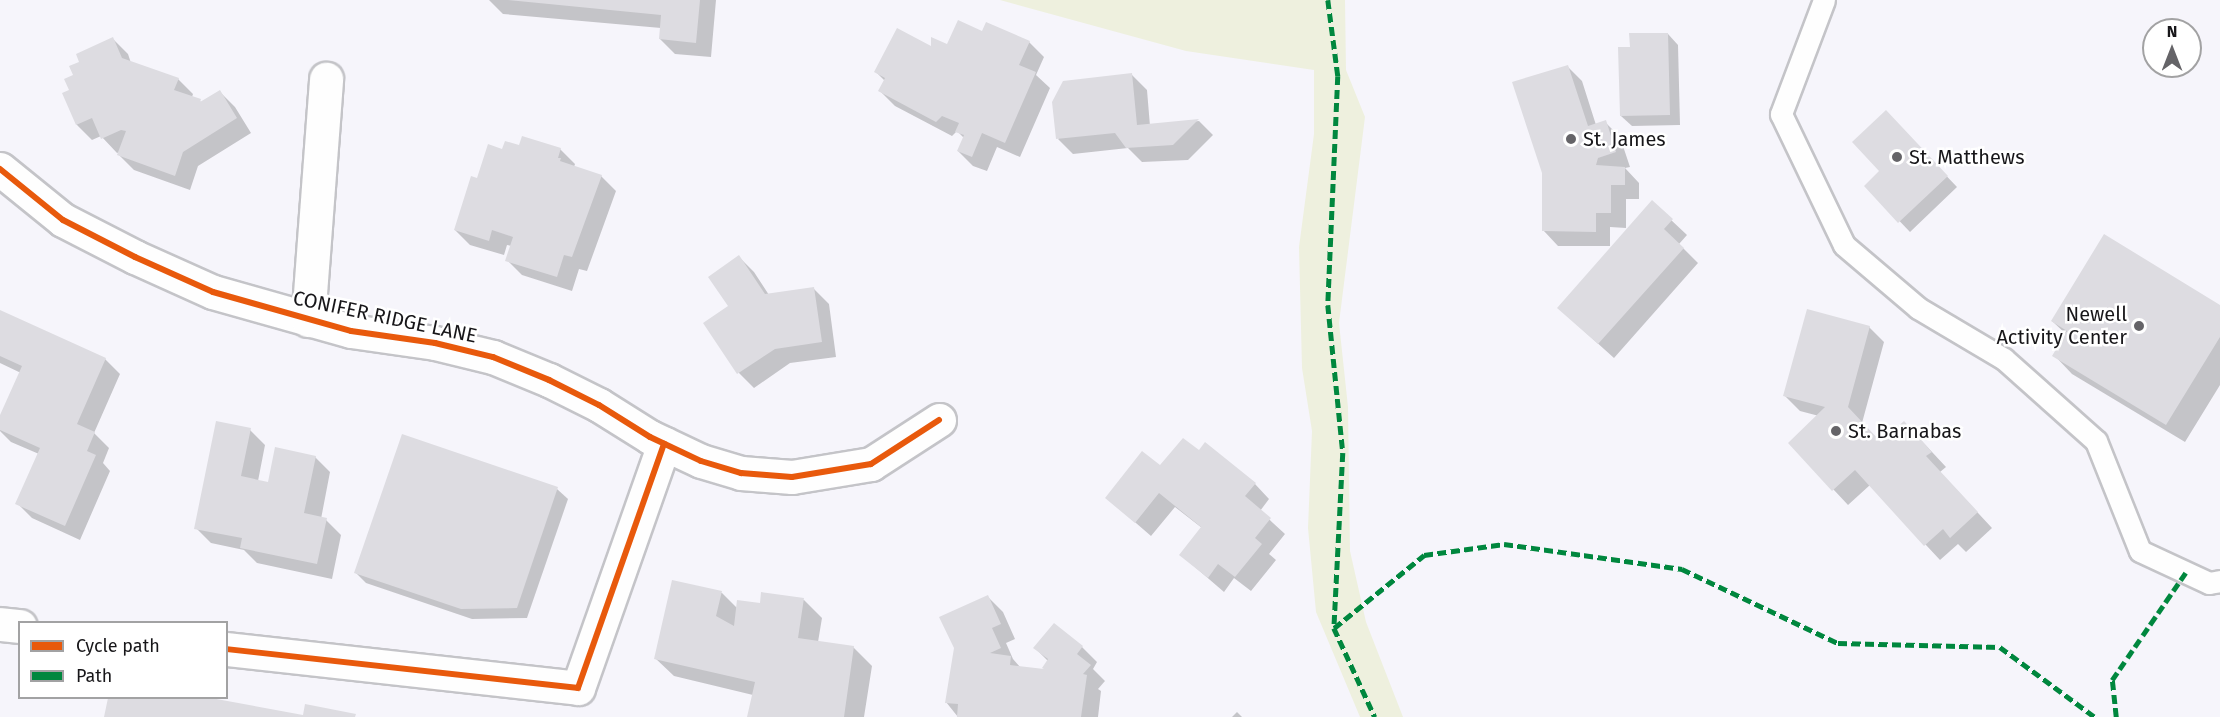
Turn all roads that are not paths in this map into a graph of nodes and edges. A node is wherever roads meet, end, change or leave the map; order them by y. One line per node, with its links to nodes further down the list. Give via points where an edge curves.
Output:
1 (1824, 0): 7 (lane, via 1781,114 1844,245 1918,308 2004,359 2096,441 2140,550 2209,583)
2 (326, 79): 4 (street)
3 (0, 170): 4 (street, CONIFER RIDGE LANE, via 63,220 135,257 213,292)
4 (308, 320): 6 (street, CONIFER RIDGE LANE, via 493,357 549,380)
5 (939, 420): 6 (street, CONIFER RIDGE LANE, via 871,464 792,477 741,473)
6 (664, 444): 10 (street, via 578,688)
7 (2220, 581)
8 (0, 624): 9 (street)
9 (18, 626)
10 (228, 649)

